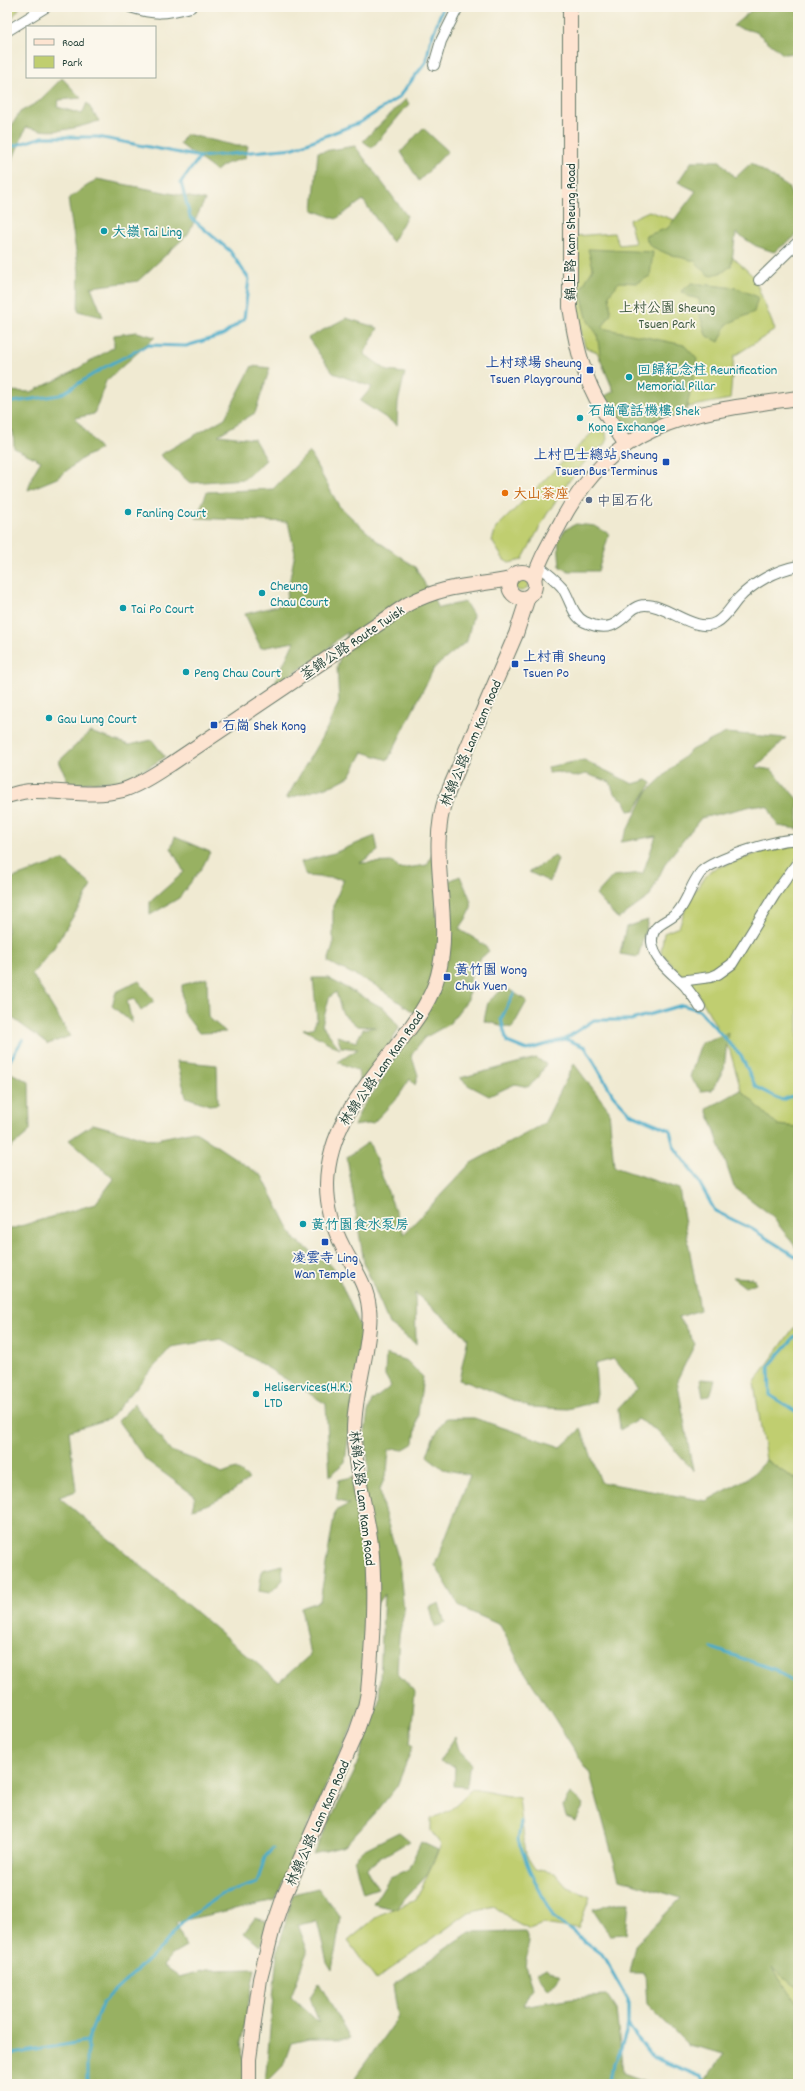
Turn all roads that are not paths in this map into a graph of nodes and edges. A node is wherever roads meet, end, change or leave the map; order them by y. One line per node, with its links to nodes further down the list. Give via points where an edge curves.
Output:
1 (46, 7): 6 (street)
2 (130, 7): 3 (street, via 150,13 169,13)
3 (191, 7)
4 (458, 7): 7 (street, via 441,42)
5 (570, 7): 11 (main road, 錦上路 Kam Sheung Road, via 570,307 575,339 585,372 597,399)
6 (7, 31)
7 (434, 64)
8 (798, 242): 9 (street)
9 (759, 280)
10 (798, 398): 11 (main road, via 720,409 689,417 647,432)
11 (626, 445): 13 (main road, via 602,463 578,491)
12 (798, 566): 13 (street, via 785,569 755,584 716,623 703,624 685,620 661,608 645,604 635,607 624,618 609,626 590,624 579,618 561,586)
13 (533, 573): 14 (main road, via 517,573); 15 (main road, via 534,590)
14 (510, 583): 15 (main road, via 513,596); 16 (main road, 荃錦公路 Route Twisk, via 456,586 427,594 408,604 171,764 127,788 97,794 29,791)
15 (525, 598): 21 (main road, 林錦公路 Lam Kam Road, via 516,634 446,797 440,819 438,844 444,936 442,959 435,985 418,1017 348,1111 337,1132 329,1161 327,1192 330,1214 342,1245 364,1286 370,1312 354,1431 355,1456 372,1557 368,1684 365,1706 356,1733 272,1928 260,1980 249,2059)
16 (7, 796)
17 (798, 840): 19 (street, via 778,840 708,865 681,908 657,925 652,942 659,960)
18 (798, 862): 19 (street, via 732,964 718,974)
19 (680, 981): 20 (street)
20 (700, 1007)
21 (249, 2084)

